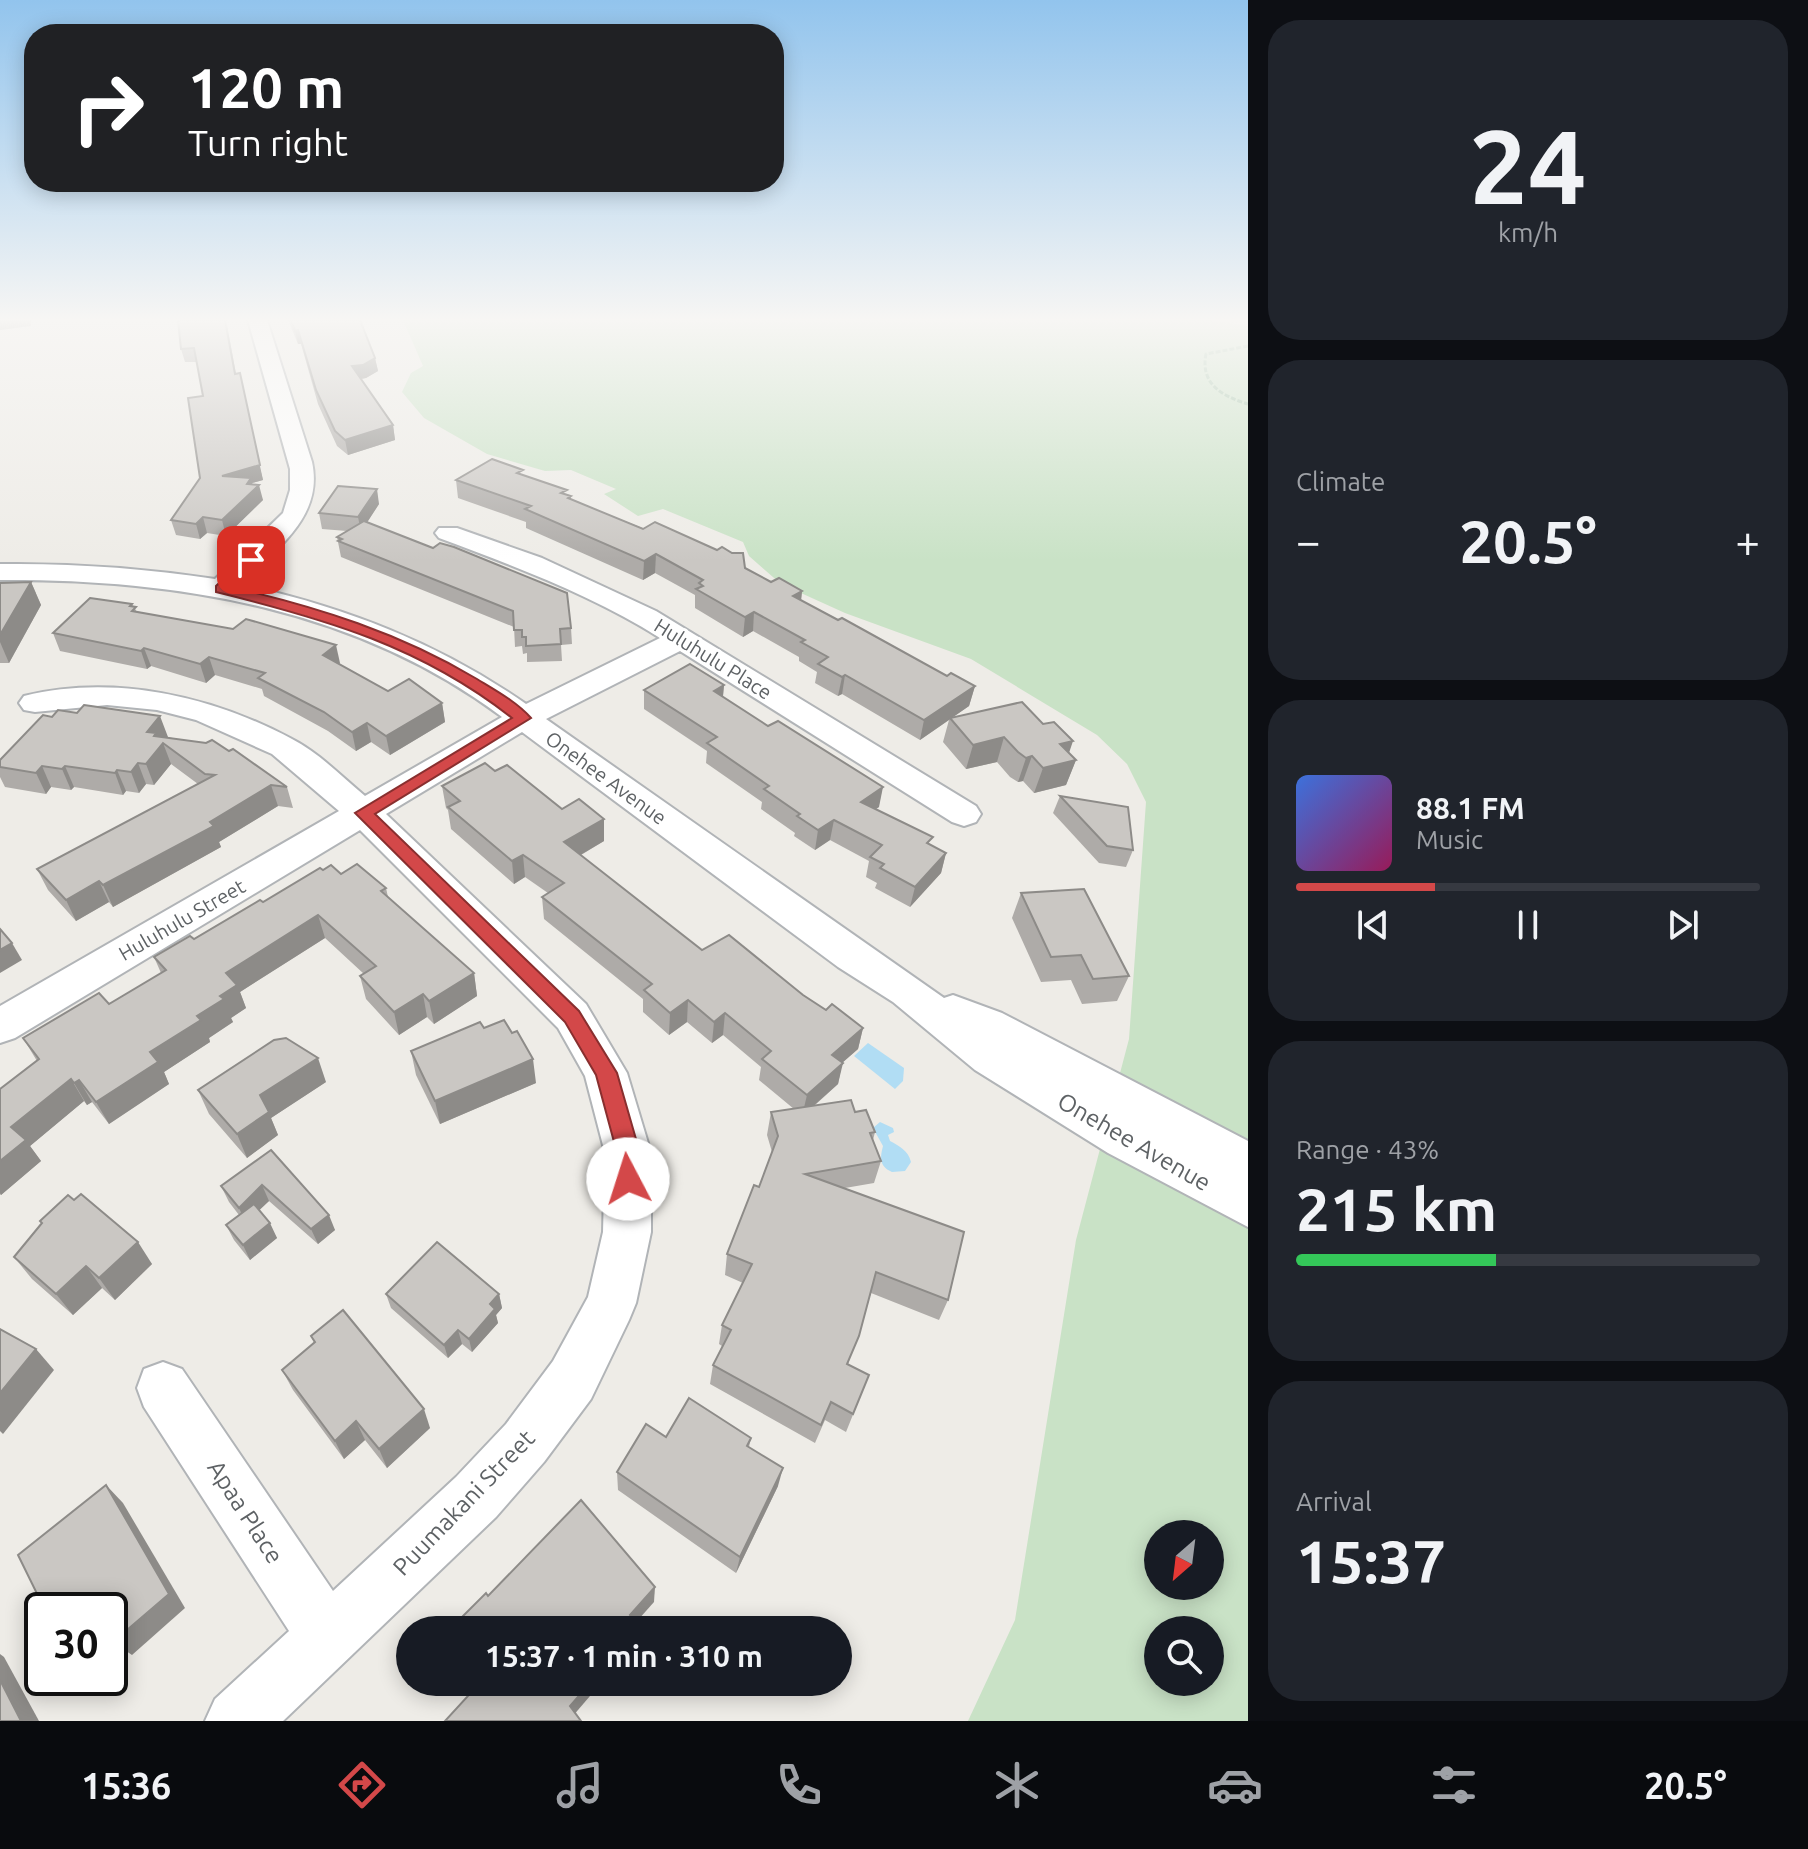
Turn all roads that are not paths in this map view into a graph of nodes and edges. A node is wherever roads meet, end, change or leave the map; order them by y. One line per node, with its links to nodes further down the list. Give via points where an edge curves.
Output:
1 (281, 400): 4 (street, via 304,476 302,501 294,516)
2 (448, 533): 5 (street, Huluhulu Place, via 575,581)
3 (0, 572): 4 (street, Onehee Avenue, via 133,576)
4 (221, 589): 7 (street, Onehee Avenue, via 357,626 428,656)
5 (681, 639): 7 (street, Huluhulu Street); 9 (street, Huluhulu Place)
6 (35, 703): 8 (street, Puumakani Street, via 107,696 207,713 283,747)
7 (523, 718): 8 (street, Huluhulu Street); 10 (street, Onehee Avenue)
8 (364, 813): 11 (street, Huluhulu Street); 15 (street, Puumakani Street, via 572,1016 606,1073 628,1153 627,1232 611,1303 572,1380 525,1443 466,1507)
9 (964, 814)
10 (907, 991): 12 (street, Onehee Avenue, via 987,1025); 13 (street, Onehee Avenue, via 990,1058 1124,1139)
11 (0, 1026)
12 (1248, 1164)
13 (1248, 1205)
14 (163, 1388): 15 (street, Apaa Place)
15 (327, 1635): 16 (street, Puumakani Street)
16 (237, 1721)

